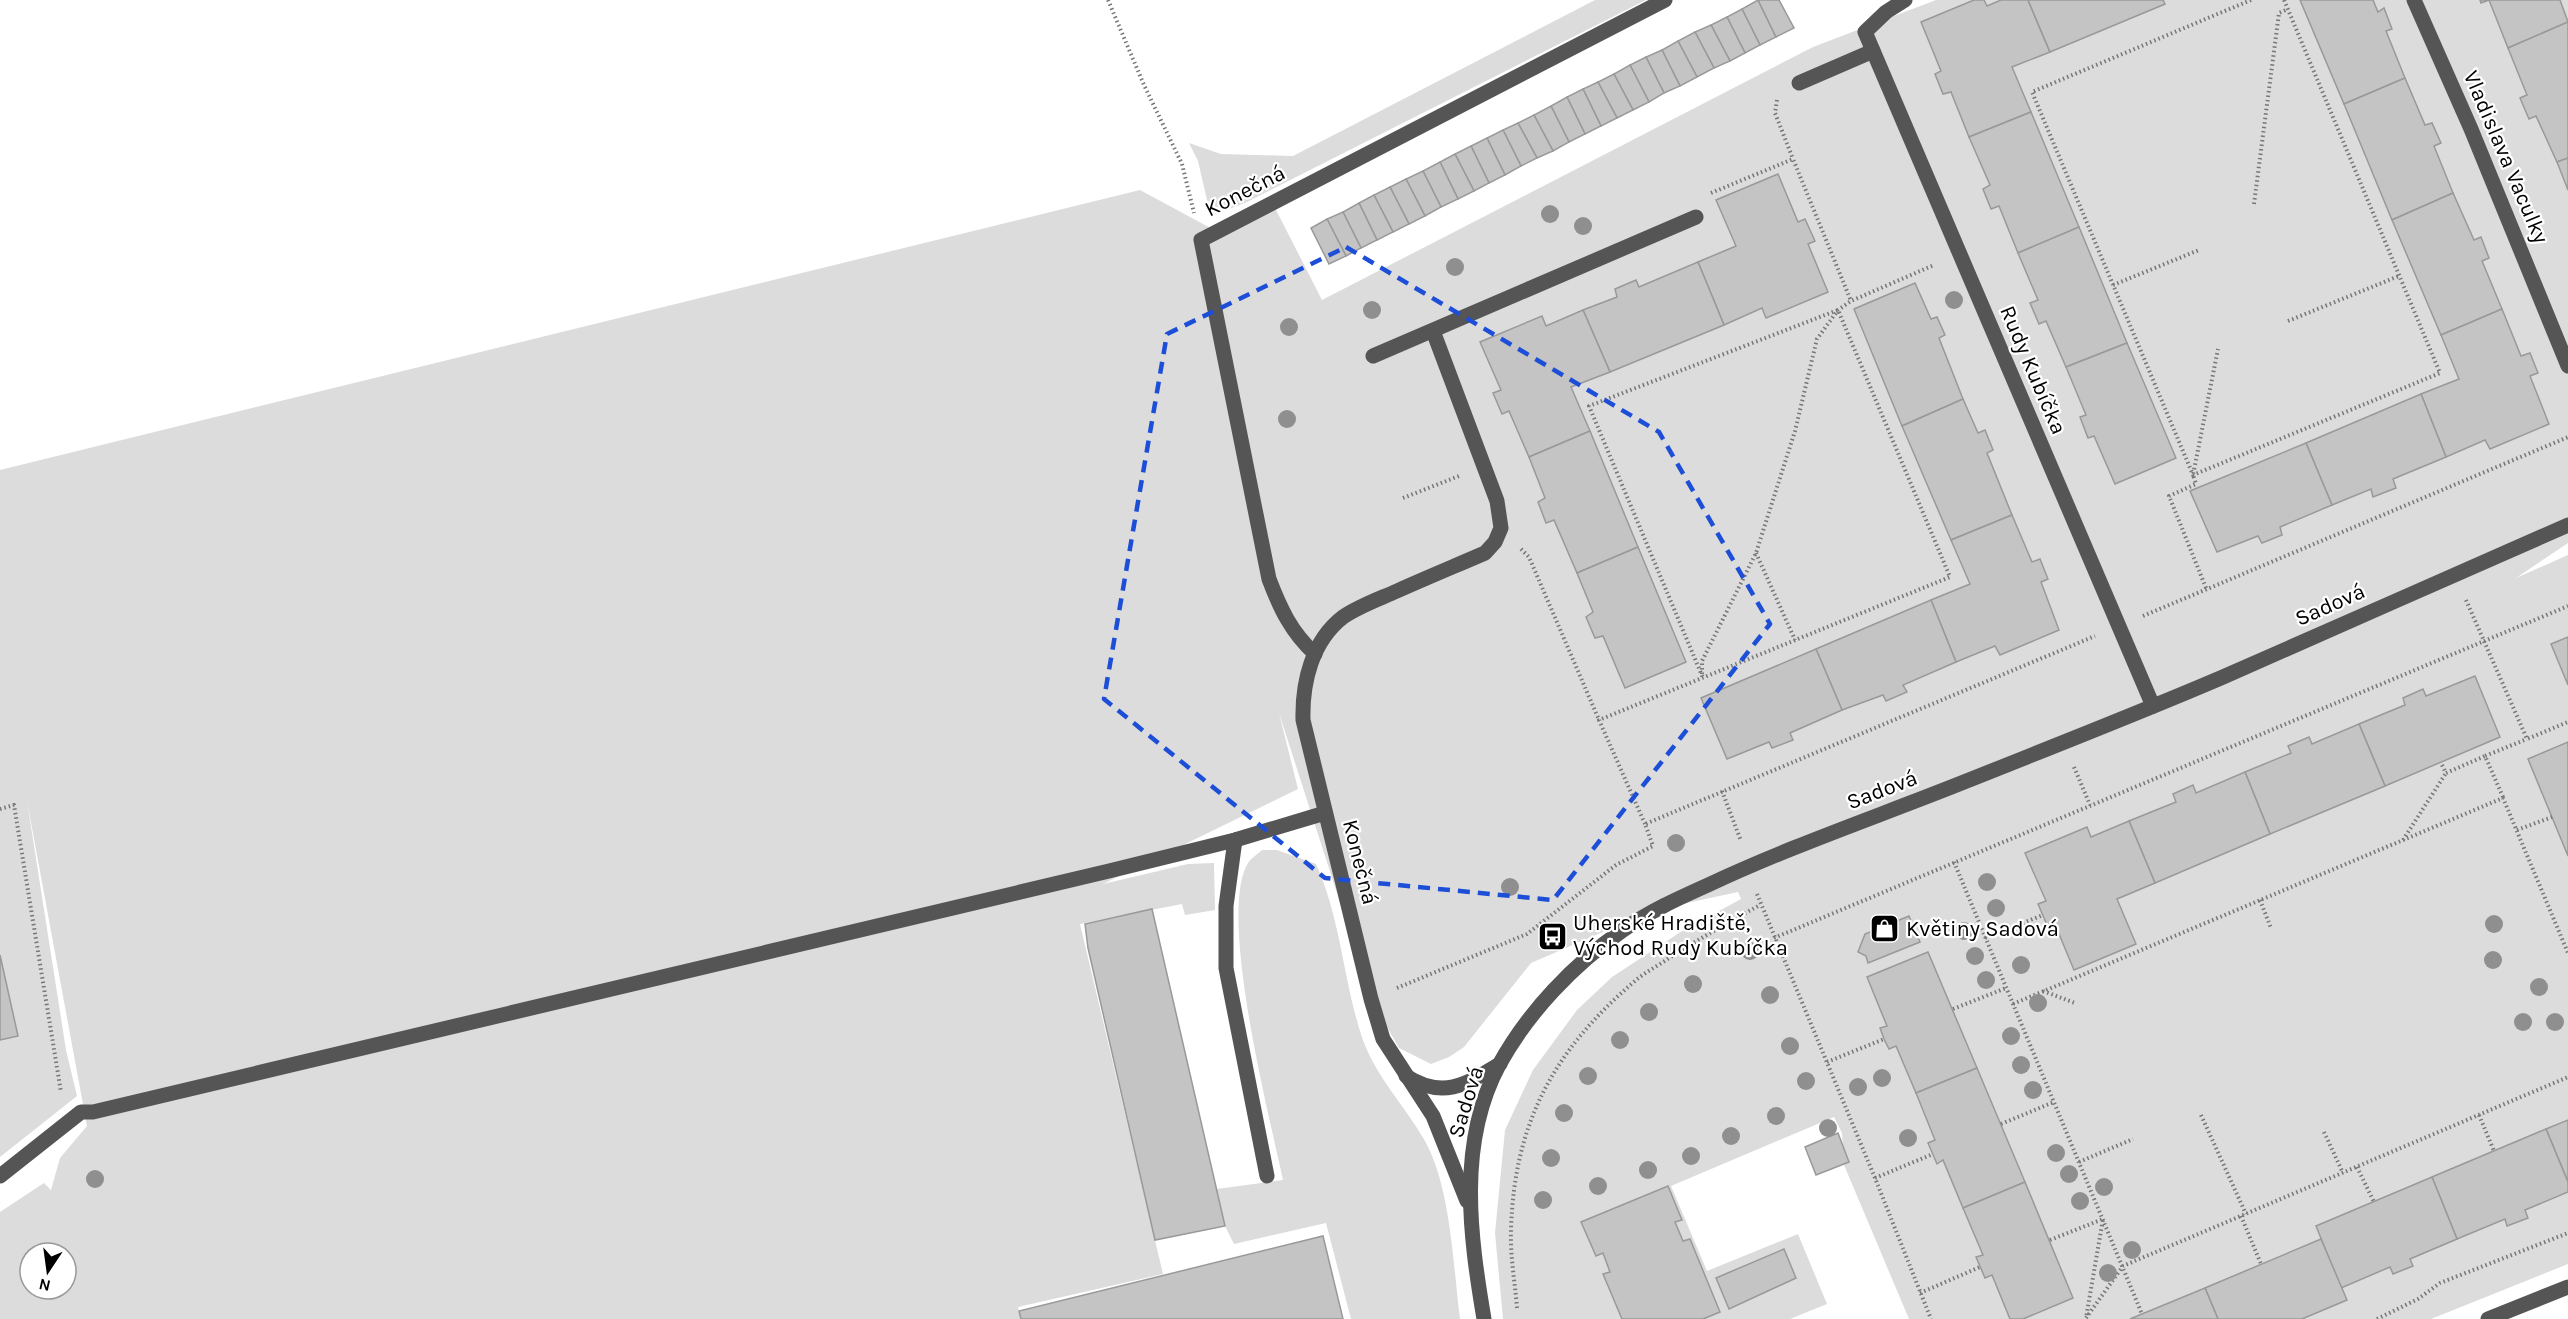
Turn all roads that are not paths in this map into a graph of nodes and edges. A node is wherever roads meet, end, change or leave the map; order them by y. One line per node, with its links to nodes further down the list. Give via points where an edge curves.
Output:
1 (1665, 0): 11 (street, Konečná, via 1201,240 1269,579 1284,617)
2 (1905, 0): 4 (street, Rudy Kubíčka, via 1864,32)
3 (2414, 0): 9 (street, Vladislava Vaculky)
4 (1873, 51): 5 (street); 12 (street, Rudy Kubíčka)
5 (1799, 83)
6 (1696, 218): 7 (street)
7 (1433, 331): 8 (street); 11 (street, Konečná, via 1485,466 1501,528 1495,543 1485,553 1345,616 1325,636)
8 (1373, 356)
9 (2568, 366)
10 (2568, 525): 12 (street, Sadová)
11 (1315, 654): 13 (street, Konečná, via 1305,680 1303,720)
12 (2153, 706): 15 (street, Sadová, via 1748,866 1654,910 1597,950 1562,982)
13 (1325, 813): 14 (street); 16 (street, Konečná, via 1383,1039)
14 (1235, 840): 17 (street, via 81,1112); 18 (street, via 1226,906 1226,968)
15 (1500, 1064): 16 (street, via 1448,1089 1422,1084); 19 (street, Sadová, via 1478,1128)
16 (1404, 1074): 19 (street, Konečná, via 1433,1116)
17 (0, 1176)
18 (1267, 1176)
19 (1469, 1207): 21 (street, Sadová)
20 (2568, 1287): 22 (street)
21 (1484, 1319)
22 (2488, 1319)

